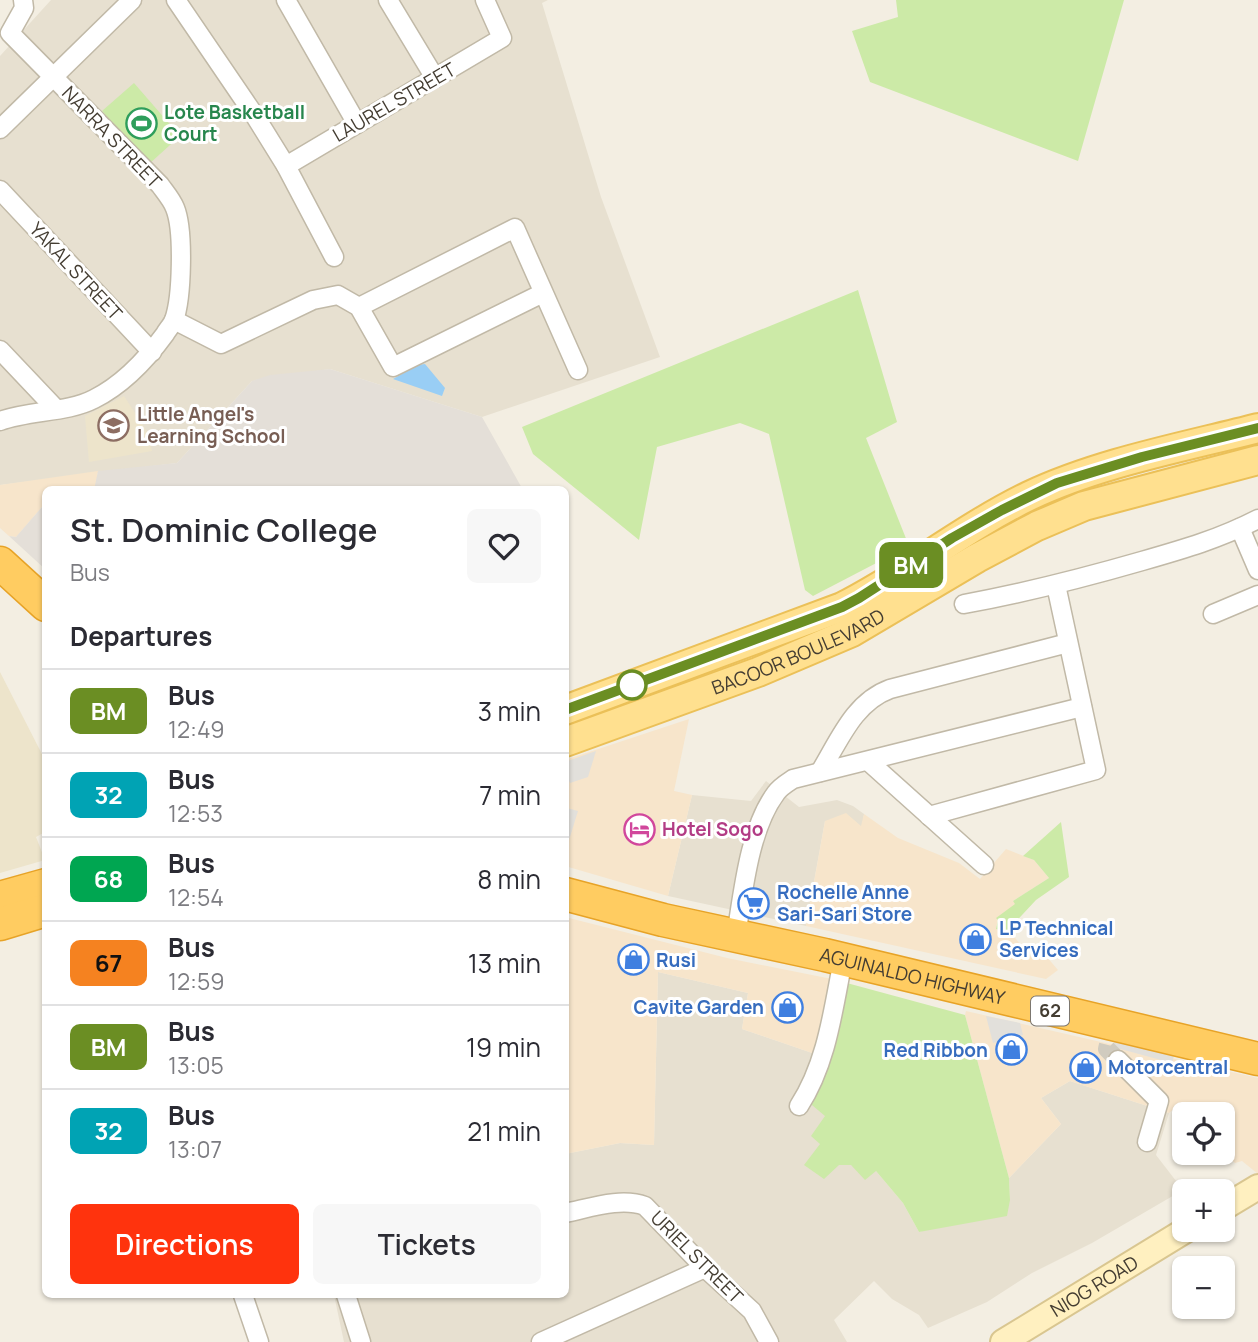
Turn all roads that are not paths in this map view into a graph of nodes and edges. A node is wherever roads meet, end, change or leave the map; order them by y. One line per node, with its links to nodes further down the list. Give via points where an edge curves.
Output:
1 (23, 0): 7 (street, NARRA STREET, via 24,8 10,33)
2 (132, 0): 7 (street)
3 (176, 0): 11 (street)
4 (286, 0): 9 (street)
5 (387, 0): 8 (street)
6 (485, 0): 8 (street, LAUREL STREET, via 502,38)
7 (55, 78): 10 (street); 16 (street, NARRA STREET, via 160,185 175,208 181,263)
8 (435, 78): 9 (street, LAUREL STREET)
9 (357, 124): 11 (street, LAUREL STREET)
10 (0, 129)
11 (286, 166): 13 (street)
12 (0, 190): 18 (street, YAKAL STREET)
13 (334, 257)
14 (543, 293): 15 (street, via 393,367); 15 (street, via 515,228); 19 (street)
15 (359, 307): 16 (street, via 338,295 325,296 221,344)
16 (174, 320): 18 (street, NARRA STREET)
17 (0, 350): 20 (street)
18 (152, 352): 20 (street, NARRA STREET, via 122,383 93,400)
19 (578, 370)
20 (55, 408): 21 (street, NARRA STREET)
21 (0, 421)
22 (1258, 428): 34 (main road, BACOOR BOULEVARD, via 1057,483 952,538 859,598)
23 (1258, 460): 35 (main road, BACOOR BOULEVARD, via 1060,516 977,558 870,623)
24 (1258, 519): 25 (street)
25 (1240, 528): 27 (street); 28 (street, via 1214,540)
26 (0, 563): 30 (highway)
27 (1258, 570)
28 (1056, 585): 31 (street); 33 (street)
29 (1258, 595): 32 (street)
30 (42, 601)
31 (964, 604)
32 (1213, 614)
33 (1068, 643): 36 (street); 40 (street, via 875,695 857,712)
34 (721, 652): 35 (main road); 37 (main road, BACOOR BOULEVARD)
35 (733, 682): 38 (main road, BACOOR BOULEVARD)
36 (1082, 707): 39 (street); 41 (street, via 1096,770)
37 (569, 709)
38 (569, 741)
39 (869, 761): 40 (street); 41 (street)
40 (820, 772): 48 (street, via 793,779 777,791 767,807 754,844)
41 (929, 816): 42 (street)
42 (984, 865)
43 (42, 886): 45 (highway)
44 (569, 895): 48 (highway, AGUINALDO HIGHWAY / 62)
45 (0, 898)
46 (42, 911): 47 (highway)
47 (0, 924)
48 (736, 936): 49 (highway, AGUINALDO HIGHWAY / 62)
49 (843, 960): 50 (highway, AGUINALDO HIGHWAY / 62, via 1111,1033); 52 (street, via 822,1058)
50 (1258, 1059)
51 (1118, 1060): 53 (street, via 1159,1101)
52 (799, 1106)
53 (1147, 1142)
54 (1258, 1186): 55 (street)
55 (1235, 1200)
56 (569, 1212): 58 (street, URIEL STREET, via 620,1203 645,1206)
57 (1172, 1239): 65 (street, NIOG ROAD)
58 (705, 1268): 63 (street); 64 (street, URIEL STREET, via 752,1311)
59 (244, 1298): 61 (street)
60 (347, 1298): 62 (street)
61 (259, 1342)
62 (361, 1342)
63 (541, 1342)
64 (769, 1342)
65 (1003, 1342)

